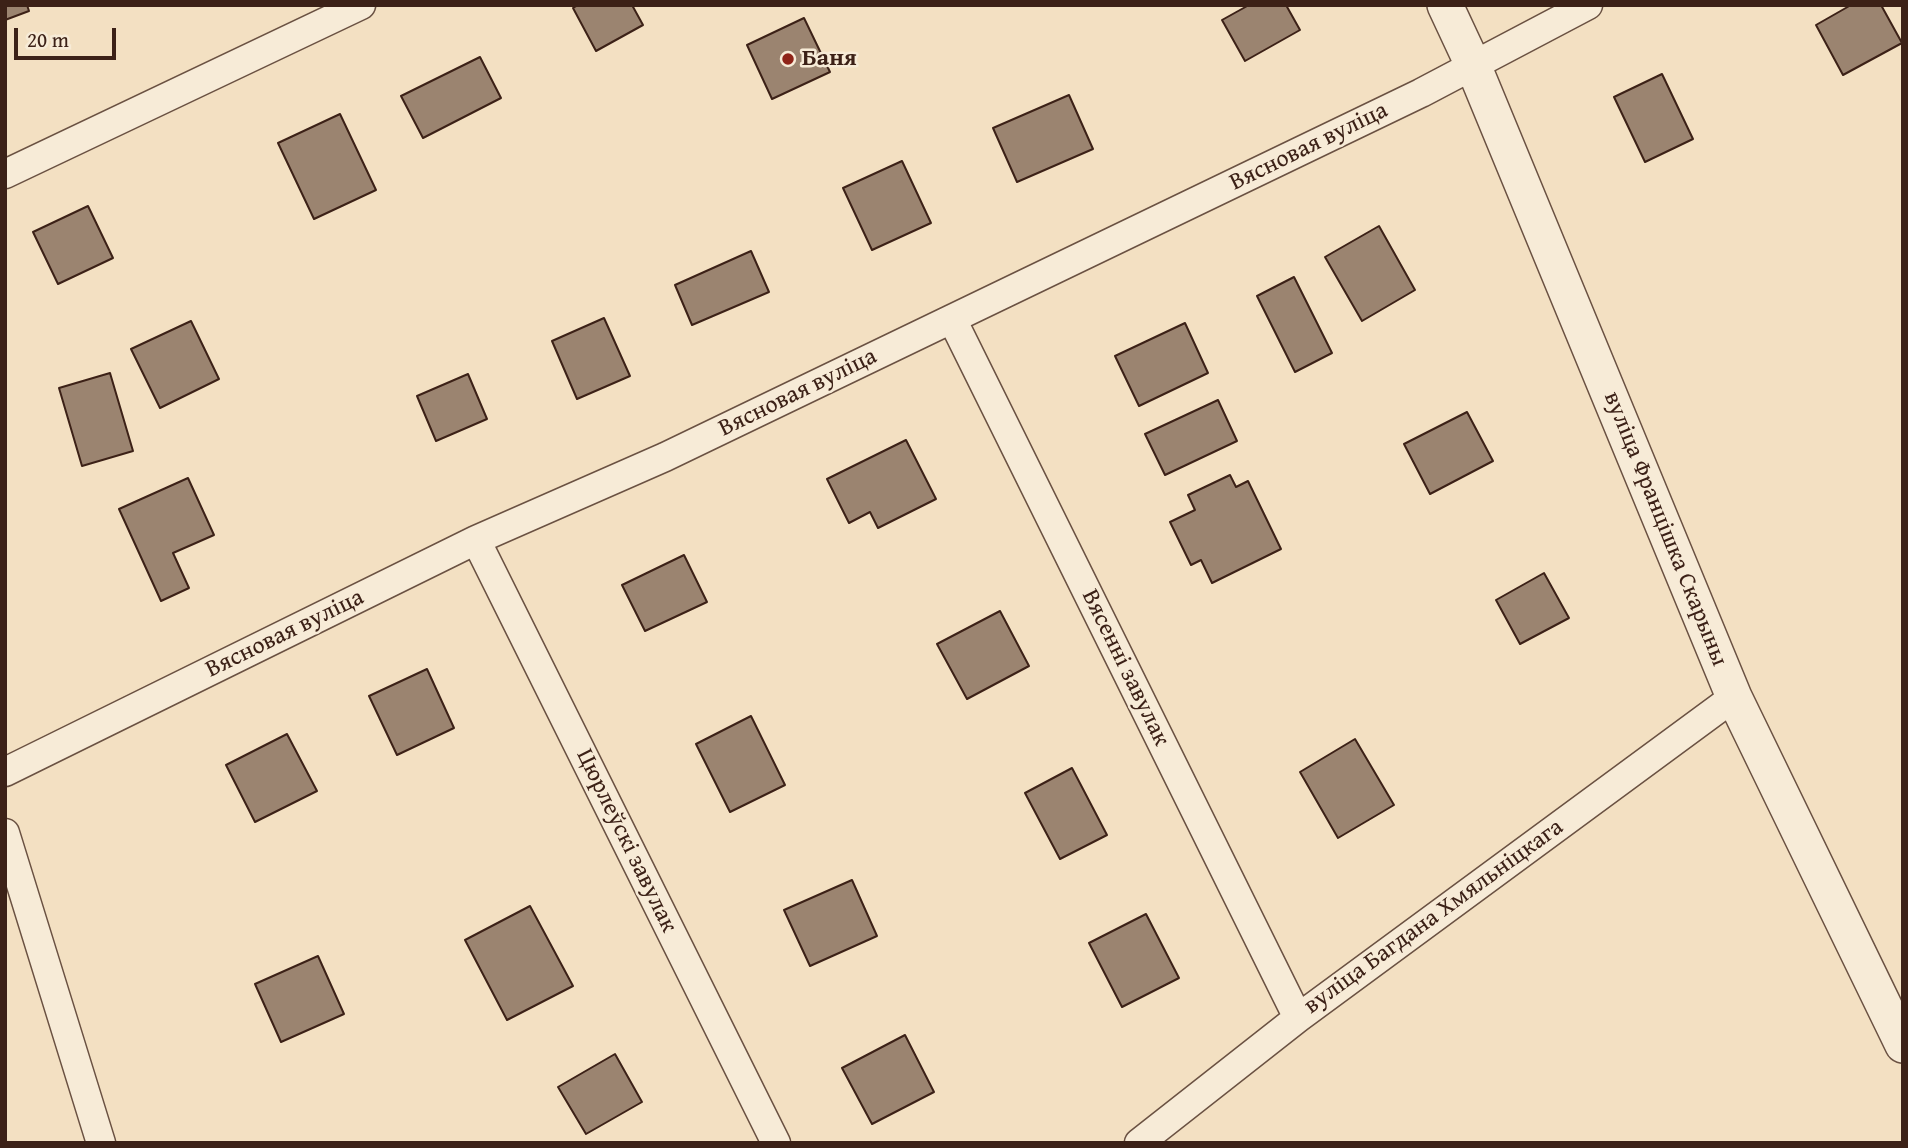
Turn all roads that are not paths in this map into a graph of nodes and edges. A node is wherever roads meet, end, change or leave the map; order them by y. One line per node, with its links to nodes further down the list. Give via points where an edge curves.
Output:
1 (361, 5): 5 (street)
2 (1445, 5): 4 (street, вуліца Францішка Скарыны)
3 (1588, 5): 4 (street, Вясновая вуліца)
4 (1473, 65): 6 (street, Вясновая вуліца); 8 (street, вуліца Францішка Скарыны)
5 (5, 174)
6 (952, 319): 7 (street, Вясновая вуліца, via 666,457); 11 (street, Вясенні завулак)
7 (476, 540): 9 (street, Вясновая вуліца); 14 (street, Цюрлеўскі завулак)
8 (1734, 697): 11 (street, вуліца Багдана Хмяльніцкага); 12 (street, вуліца Францішка Скарыны)
9 (5, 772)
10 (5, 833): 13 (street)
11 (1298, 1018): 15 (street, вуліца Багдана Хмяльніцкага)
12 (1903, 1045)
13 (101, 1143)
14 (776, 1143)
15 (1139, 1143)

